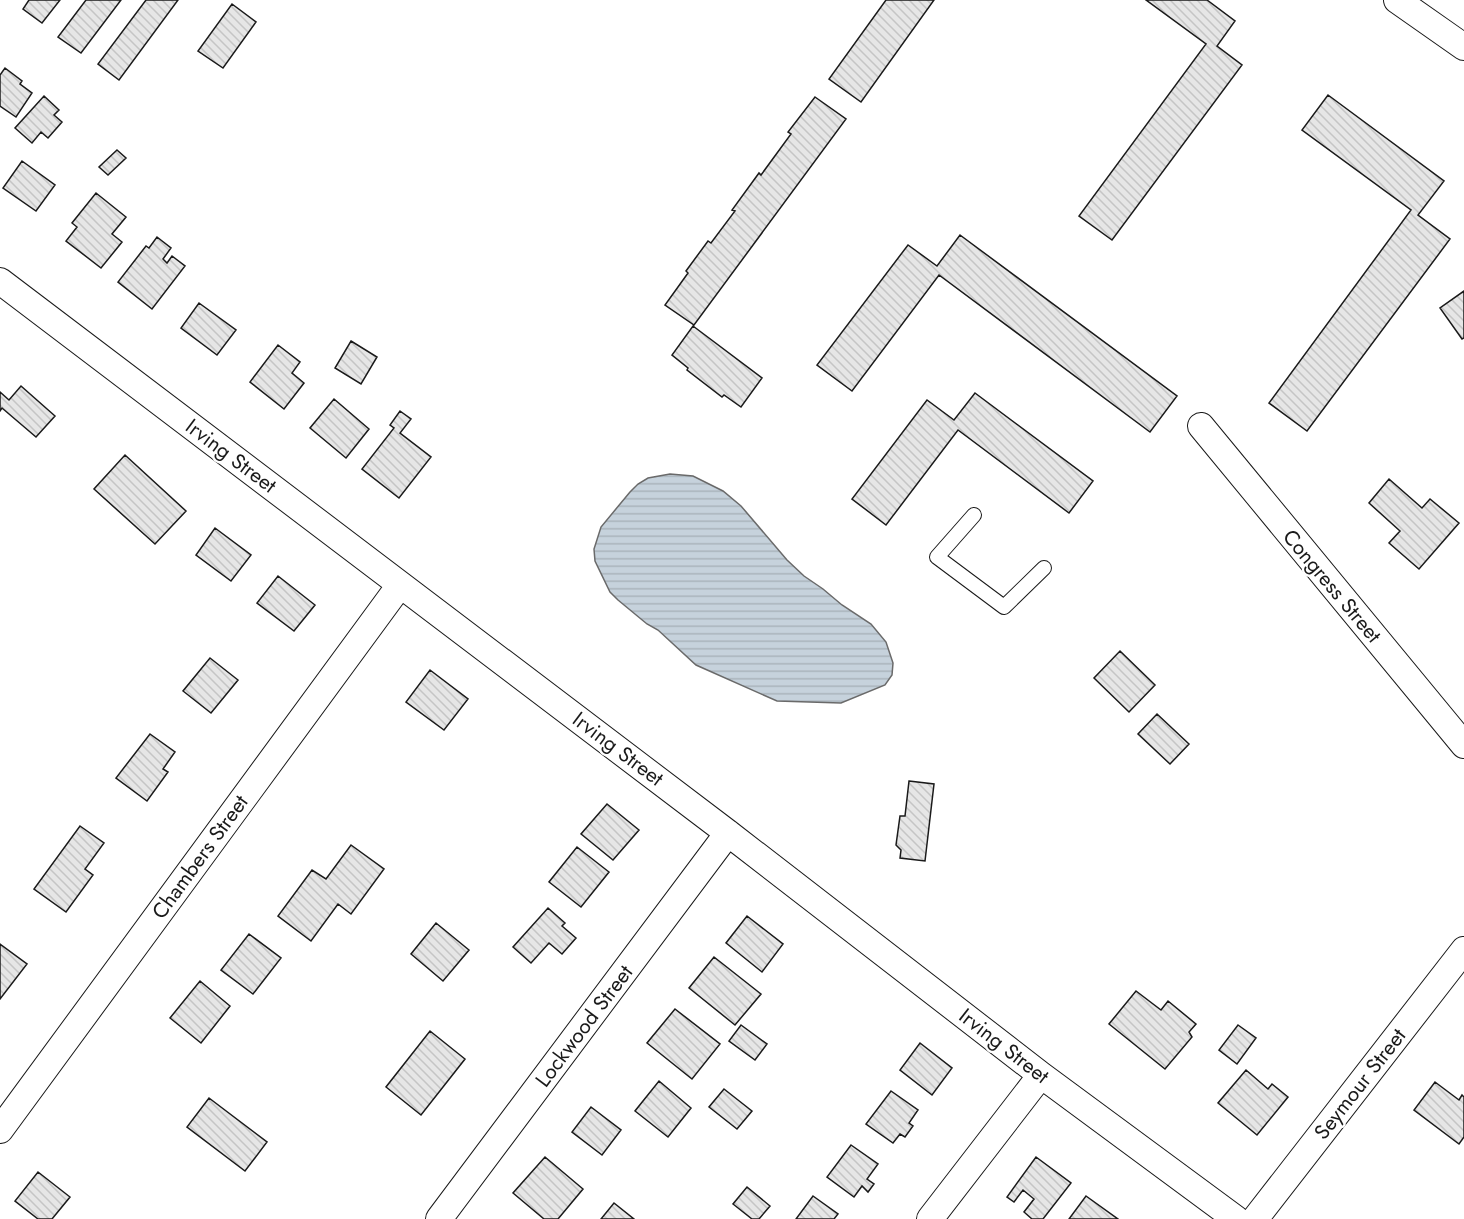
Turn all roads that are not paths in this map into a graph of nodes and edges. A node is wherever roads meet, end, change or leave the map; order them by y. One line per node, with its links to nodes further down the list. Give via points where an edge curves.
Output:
1 (1397, 0): 2 (street)
2 (1464, 47)
3 (0, 281): 7 (street, Irving Street)
4 (1201, 426): 8 (street, Congress Street)
5 (974, 515): 6 (lane, via 937,557 1004,607)
6 (1044, 568)
7 (400, 585): 9 (street, Irving Street); 12 (street, Chambers Street)
8 (1464, 745)
9 (729, 832): 11 (street, Irving Street); 13 (street, Lockwood Street)
10 (1464, 950): 16 (street, Seymour Street)
11 (1041, 1075): 14 (street); 15 (street, Irving Street)
12 (0, 1130)
13 (439, 1219)
14 (930, 1219)
15 (1236, 1219)
16 (1255, 1219)

